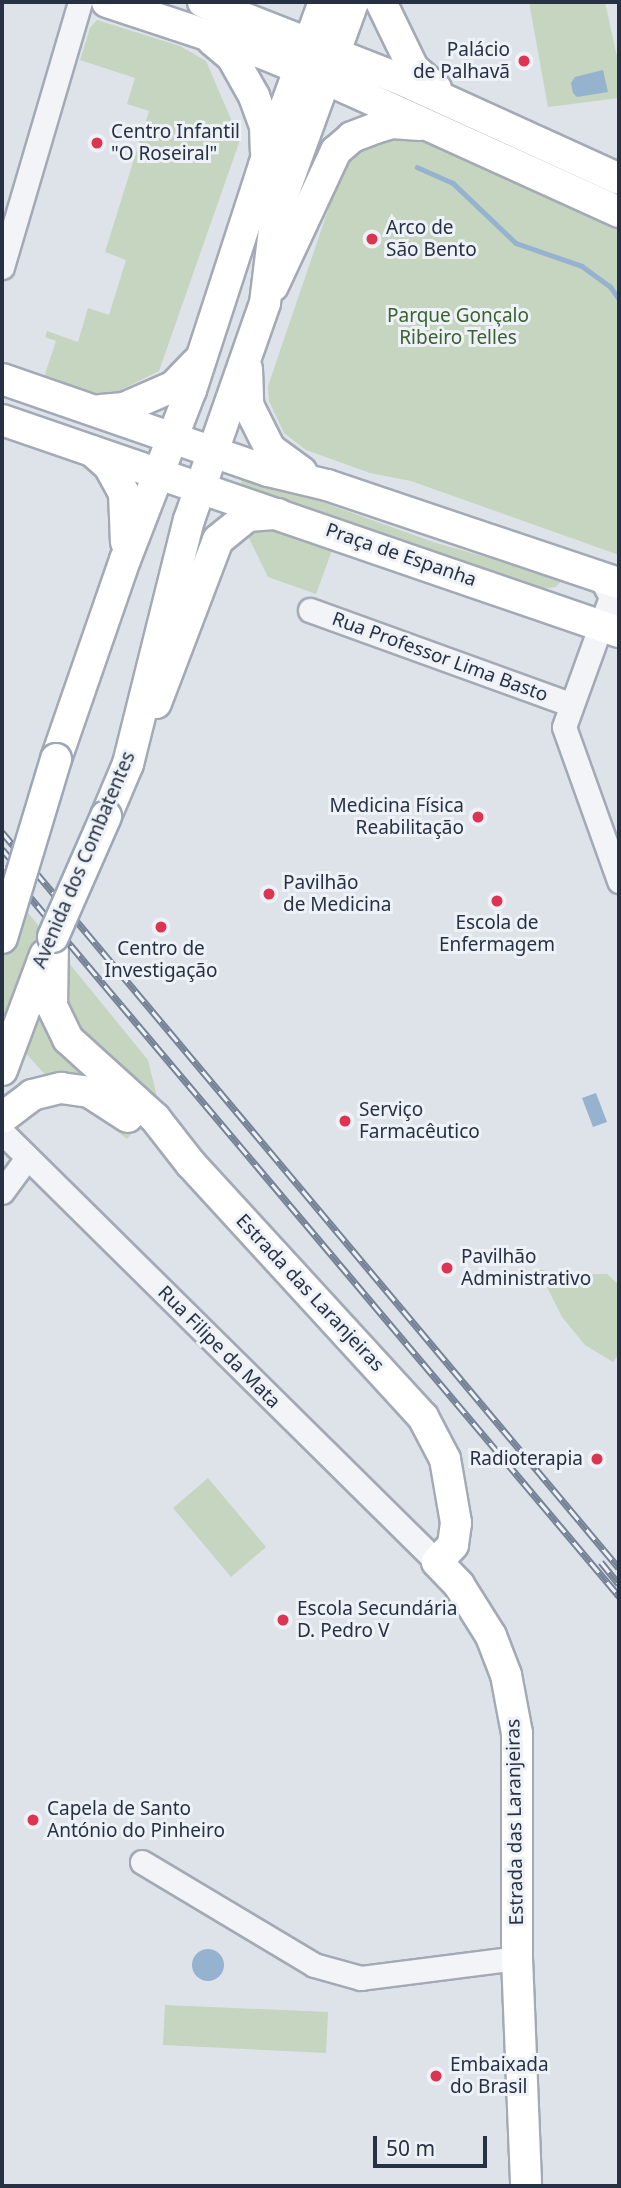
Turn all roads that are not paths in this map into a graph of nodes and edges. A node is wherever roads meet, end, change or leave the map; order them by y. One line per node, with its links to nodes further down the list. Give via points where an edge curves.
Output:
1 (80, 2): 15 (street)
2 (107, 2): 8 (main road)
3 (202, 2): 4 (main road); 9 (main road)
4 (247, 2)
5 (324, 2): 9 (main road)
6 (353, 2): 9 (main road)
7 (381, 2): 10 (main road, via 419,76)
8 (194, 30): 9 (main road); 12 (main road, via 223,48 238,66 265,127)
9 (316, 62): 10 (main road); 11 (main road); 12 (main road); 16 (main road, via 276,214)
10 (471, 111): 13 (main road)
11 (450, 134): 14 (main road); 16 (main road, via 392,123 340,146 324,169)
12 (264, 165): 17 (main road)
13 (613, 169)
14 (619, 212)
15 (2, 267)
16 (265, 303): 18 (main road)
17 (203, 354): 20 (main road, via 174,386 124,408); 22 (main road)
18 (248, 357): 24 (main road); 27 (main road, via 248,405 270,449 284,462)
19 (2, 379): 20 (main road)
20 (97, 410): 22 (main road)
21 (2, 420): 23 (main road, Praça de Espanha)
22 (173, 437): 24 (main road); 25 (main road)
23 (85, 447): 25 (main road, Praça de Espanha); 29 (main road, via 109,466 124,493 128,514)
24 (212, 451): 26 (main road); 27 (main road)
25 (161, 471): 26 (main road, Praça de Espanha); 29 (main road)
26 (200, 484): 28 (main road, Praça de Espanha); 36 (main road, Avenida dos Combatentes, via 175,564)
27 (327, 485): 30 (main road)
28 (293, 517): 32 (main road, Praça de Espanha); 36 (main road, via 254,514 234,524 218,540 168,677)
29 (125, 560): 39 (main road, bridge, via 56,760)
30 (551, 560): 31 (main road); 32 (main road, via 573,577 570,588 559,596)
31 (602, 577): 34 (street, Rua Professor Lima Basto, via 611,597)
32 (491, 587): 34 (main road, Praça de Espanha)
33 (310, 610): 35 (street, Rua Professor Lima Basto)
34 (610, 629): 35 (street, Rua Professor Lima Basto)
35 (570, 704): 37 (street, Rua Professor Lima Basto, via 564,731)
36 (128, 764): 38 (main road, Avenida dos Combatentes, bridge)
37 (619, 881)
38 (52, 937): 40 (main road, Avenida dos Combatentes); 42 (main road, via 51,993 61,1028)
39 (2, 938)
40 (2, 1070)
41 (2, 1118): 42 (main road, via 32,1095 77,1089)
42 (149, 1124): 46 (main road, Estrada das Laranjeiras, via 423,1417 445,1459 456,1523 453,1545)
43 (2, 1132): 44 (street, Rua Filipe da Mata)
44 (27, 1158): 45 (street); 46 (street, Rua Filipe da Mata)
45 (2, 1192)
46 (437, 1562): 48 (main road, Estrada das Laranjeiras, via 480,1616 501,1658 510,1692 518,1759)
47 (142, 1862): 48 (street, via 314,1965 361,1978)
48 (517, 1958): 49 (main road, Estrada das Laranjeiras)
49 (526, 2186)

